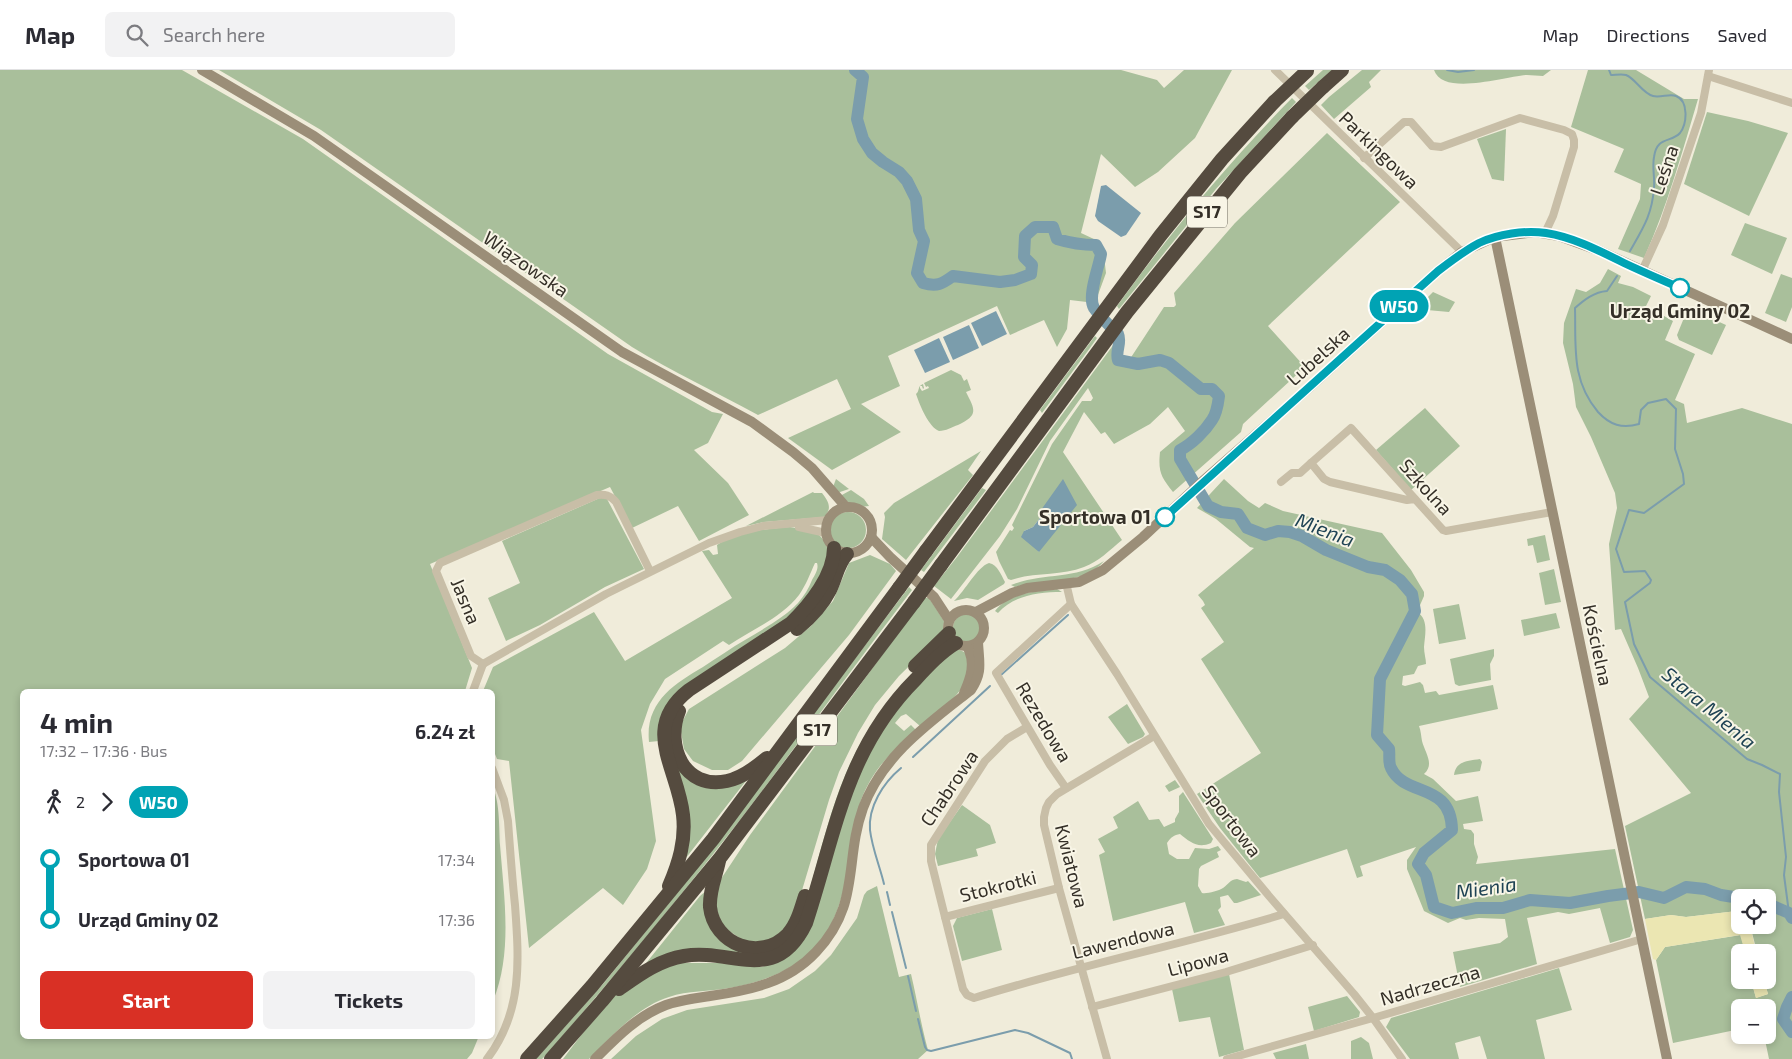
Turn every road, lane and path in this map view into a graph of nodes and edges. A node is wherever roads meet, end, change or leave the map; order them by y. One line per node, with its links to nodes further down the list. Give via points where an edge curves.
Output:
1 (202, 70): 15 (main road, Wiązowska, via 314,136 622,352 752,422 812,468)
2 (1275, 70): 7 (street, Parkingowa)
3 (1307, 70): 42 (highway, S17, bridge, via 1222,158 1160,236)
4 (1342, 70): 45 (highway, S17, bridge, via 1240,173 1127,312 914,602)
5 (1709, 73): 6 (street, Leśna); 11 (street, Leśna, via 1701,113 1663,225)
6 (1792, 102)
7 (1364, 158): 8 (street, via 1408,121 1432,146 1441,147 1520,118 1572,134 1574,146); 10 (street, Parkingowa)
8 (1545, 232): 9 (main road, Lubelska); 11 (main road, Lubelska, via 1600,251)
9 (1495, 237): 10 (main road, Lubelska); 18 (main road, Kościelna)
10 (1462, 252): 28 (main road, Lubelska, via 1143,537 1103,570 1079,582)
11 (1642, 271): 12 (main road, Lubelska)
12 (1792, 339)
13 (1311, 464): 14 (street); 16 (street, via 1330,482 1407,500); 16 (street, Szkolna, via 1350,428)
14 (1281, 482)
15 (827, 488): 17 (main road, Wiązowska); 19 (main road, Wiązowska)
16 (1415, 499): 18 (street, Szkolna, via 1446,531)
17 (846, 507): 19 (main road); 22 (main road, via 866,514 871,525)
18 (1552, 512): 50 (main road, Kościelna)
19 (831, 517): 20 (street); 21 (main road)
20 (782, 524): 21 (street); 27 (street, via 740,532 709,543)
21 (826, 534): 23 (main road)
22 (871, 537): 24 (main road); 26 (main road)
23 (834, 548): 25 (main road); 47 (highway, via 821,587 803,612 689,690 680,697 667,717 663,743 681,800 684,835 674,874)
24 (864, 548): 25 (main road); 26 (main road)
25 (847, 554): 42 (highway, via 842,558 830,590 812,617 697,694 679,712 675,722 674,746 678,758 687,770 714,783 739,778)
26 (890, 557): 29 (main road)
27 (650, 571): 37 (street); 37 (street, Jasna, via 616,502 604,494 440,563 436,571 471,656)
28 (1066, 583): 30 (main road, Lubelska, via 1027,588); 31 (street, Sportowa)
29 (934, 597): 32 (main road); 35 (main road)
30 (1000, 600): 33 (main road, Lubelska); 34 (main road, Lubelska)
31 (1071, 604): 40 (street, Rezedowa, via 996,673); 41 (street, Sportowa)
32 (958, 611): 33 (main road); 35 (main road)
33 (976, 612): 34 (main road)
34 (984, 621): 36 (main road, via 984,633)
35 (956, 636): 36 (main road); 39 (main road, via 973,662 972,673); 45 (highway, via 899,682 854,748 838,787 800,911 787,935 775,944 760,948 741,946 728,940 718,929 710,901); 54 (highway, via 891,706 867,743 848,784 806,923 794,943 776,956 757,961 693,955 670,959 644,971)
36 (978, 642): 39 (main road, via 980,669 977,681)
37 (483, 664): 38 (street)
38 (474, 689)
39 (961, 698): 60 (main road, via 898,752 878,776 860,818 842,913 830,935 806,962 765,985 660,1008 632,1024)
40 (1027, 727): 44 (street, Rezedowa); 49 (street, Chabrowa, via 1012,735 991,755 931,845 931,861)
41 (1154, 736): 44 (street, Kwiatowa); 48 (street, Sportowa, via 1209,824)
42 (781, 746): 47 (highway, S17, via 714,839)
43 (495, 776): 57 (street, via 508,821 519,957 512,1008)
44 (1066, 788): 46 (street, Kwiatowa, via 1049,802 1044,817)
45 (720, 858): 54 (highway, S17)
46 (1059, 888): 49 (street, Stokrotki); 52 (street, Kwiatowa)
47 (662, 900): 58 (highway, S17)
48 (1284, 914): 51 (street, Sportowa); 52 (street, Lawendowa)
49 (945, 916): 53 (street, Chabrowa, via 963,989)
50 (1642, 939): 56 (street, Nadrzeczna); 64 (main road, Kościelna)
51 (1313, 945): 55 (street, Lipowa); 56 (street, Sportowa)
52 (1081, 967): 53 (street, Lawendowa); 55 (street, Kwiatowa)
53 (970, 997)
54 (602, 1001): 59 (highway, S17)
55 (1092, 1007): 61 (street, Kwiatowa)
56 (1374, 1018): 62 (street, Nadrzeczna); 63 (street, Sportowa)
57 (487, 1059)
58 (527, 1059)
59 (551, 1059)
60 (594, 1059)
61 (1106, 1059)
62 (1227, 1059)
63 (1402, 1059)
64 (1667, 1059)

